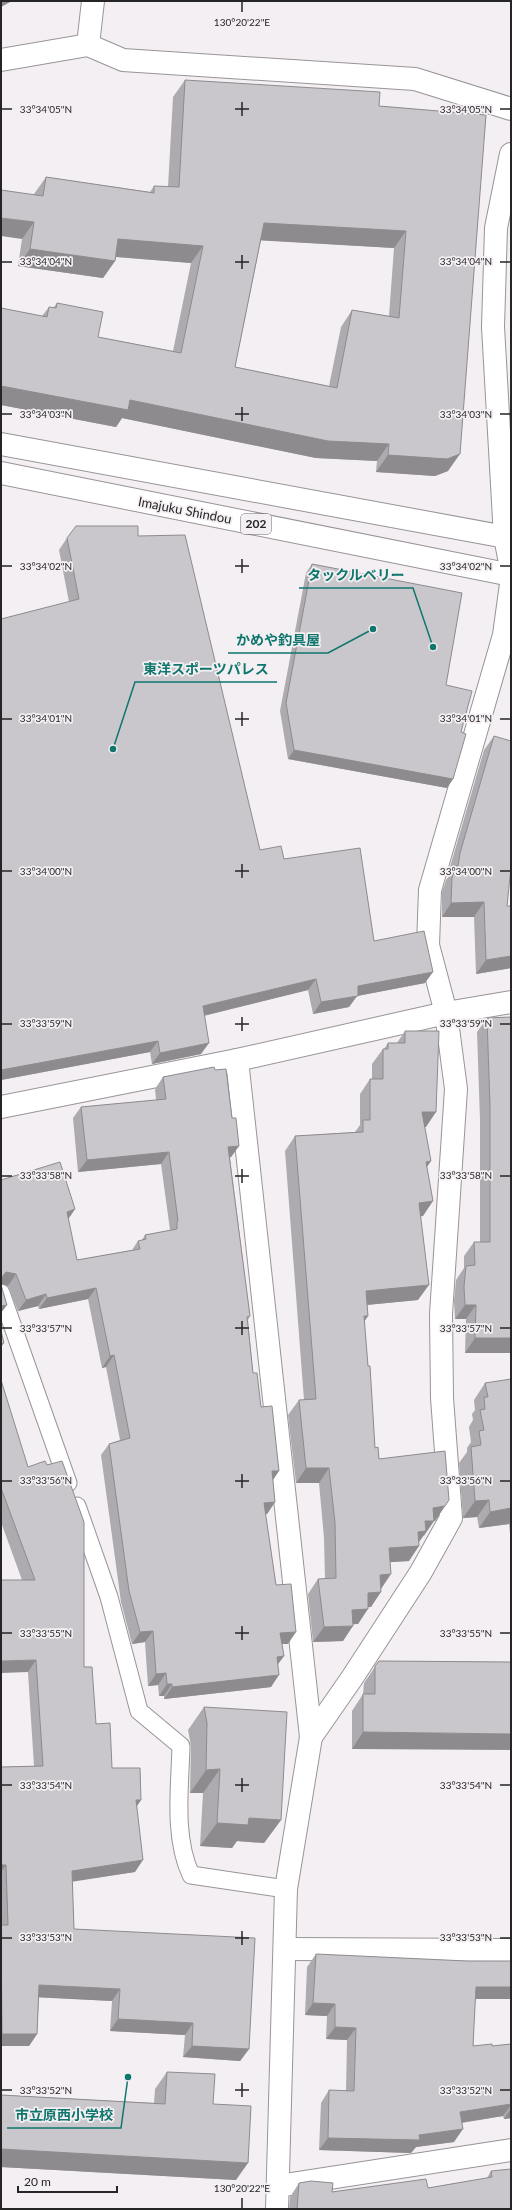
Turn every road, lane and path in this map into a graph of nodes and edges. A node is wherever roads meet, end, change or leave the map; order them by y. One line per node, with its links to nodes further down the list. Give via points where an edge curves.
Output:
1 (93, 1): 2 (main road)
2 (88, 45): 3 (main road); 4 (main road, via 123,60 415,80)
3 (1, 60)
4 (511, 109)
5 (511, 154): 8 (main road, via 496,228 493,327)
6 (1, 444): 8 (main road)
7 (1, 473): 10 (main road, Imajuku Shindou / 202)
8 (508, 538): 9 (main road)
9 (511, 568)
10 (511, 575)
11 (511, 584): 13 (main road, via 504,635 430,890 428,944)
12 (511, 1002): 13 (main road)
13 (446, 1013): 14 (main road); 17 (main road, via 456,1089 441,1314 442,1398 451,1518 417,1578)
14 (237, 1060): 15 (main road); 17 (main road)
15 (1, 1107)
16 (1, 1293): 18 (lane, via 109,1597 139,1711 181,1746 179,1821 185,1862 191,1875)
17 (311, 1737): 18 (main road)
18 (286, 1889): 19 (main road)
19 (286, 1949): 20 (main road); 22 (main road)
20 (511, 1950)
21 (511, 2150): 22 (main road)
22 (278, 2186): 23 (main road)
23 (277, 2209)

